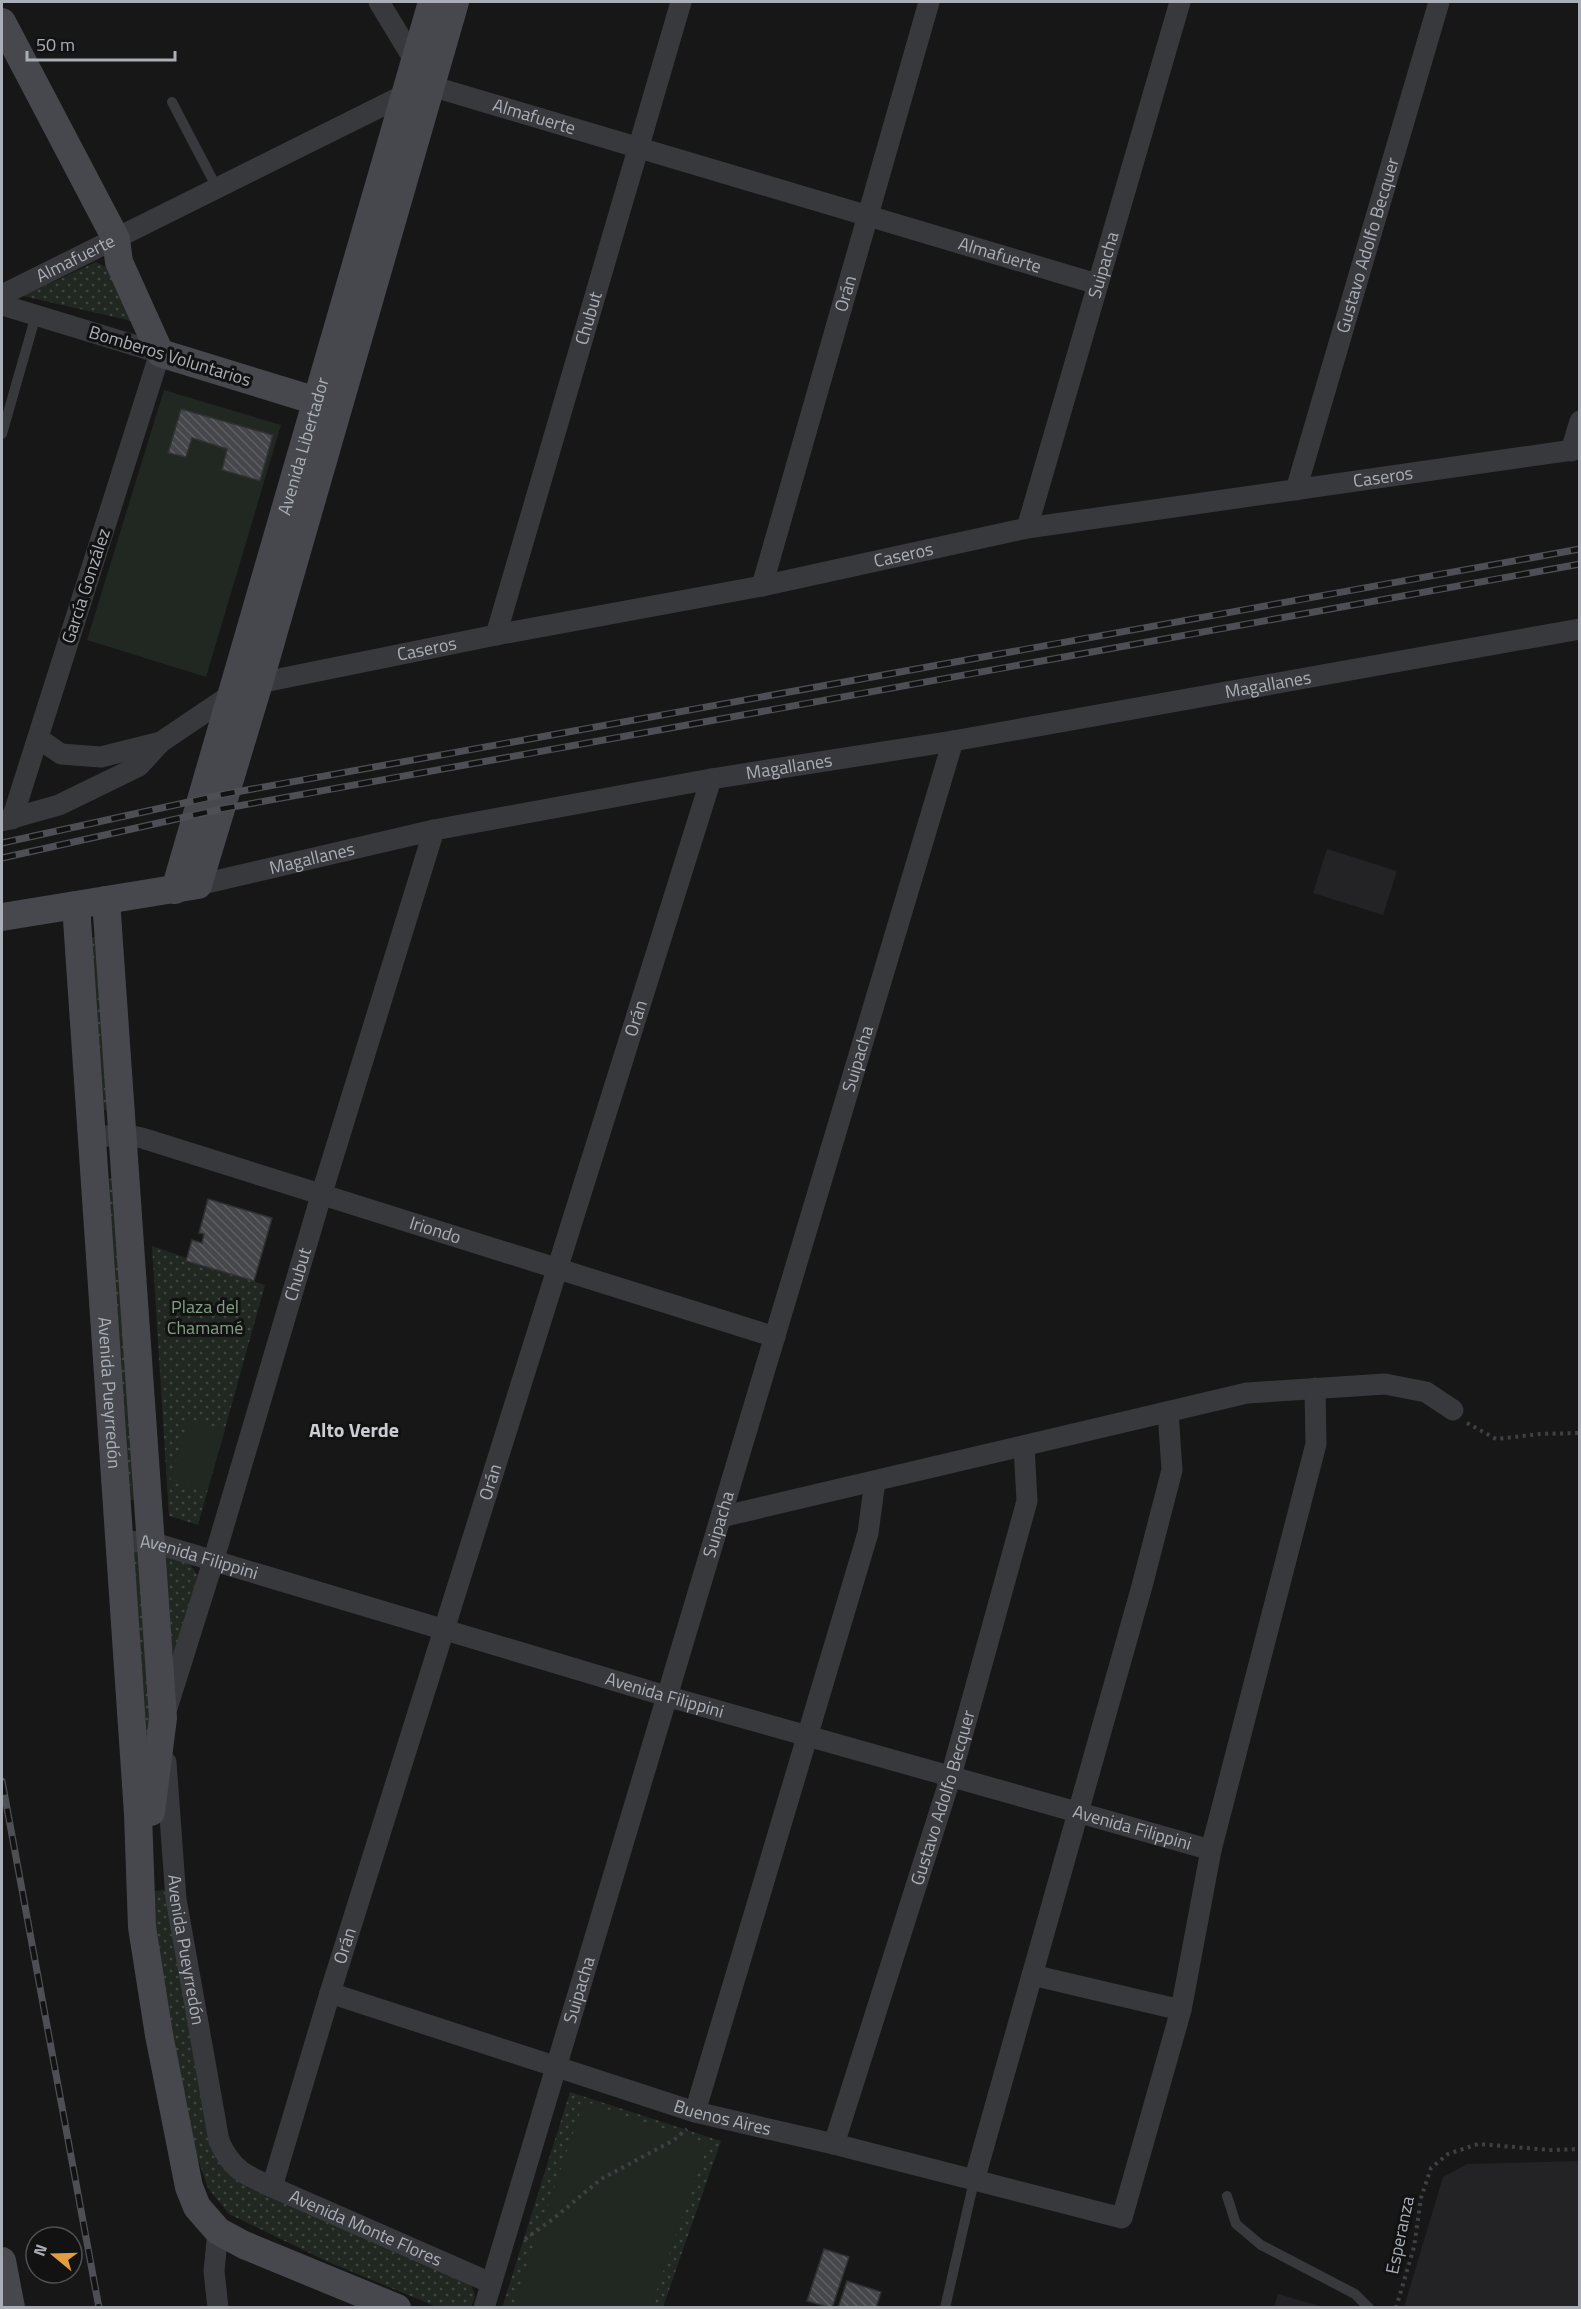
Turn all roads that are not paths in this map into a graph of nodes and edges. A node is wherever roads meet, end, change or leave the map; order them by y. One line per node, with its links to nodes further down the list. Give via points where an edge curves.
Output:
1 (379, 2): 10 (street)
2 (432, 2): 10 (street, Avenida Libertador)
3 (455, 2): 11 (street, Avenida Libertador)
4 (681, 2): 14 (street, Chubut)
5 (929, 2): 16 (street, Orán)
6 (1180, 2): 18 (street, Suipacha)
7 (1438, 2): 27 (street, Gustavo Adolfo Becquer)
8 (2, 22): 17 (street)
9 (2, 60): 17 (street)
10 (414, 62): 11 (street); 12 (street, Avenida Libertador)
11 (431, 86): 12 (street, Almafuerte); 14 (street, Almafuerte); 23 (street, Avenida Libertador)
12 (405, 95): 15 (street, Almafuerte); 23 (street, Avenida Libertador)
13 (172, 102): 15 (lane)
14 (638, 147): 16 (street, Almafuerte); 31 (street, Chubut)
15 (217, 188): 17 (street, Almafuerte)
16 (867, 216): 18 (street, Almafuerte); 29 (street, Orán)
17 (112, 249): 19 (street, Almafuerte); 22 (street)
18 (1097, 284): 28 (street, Suipacha)
19 (2, 296)
20 (2, 305): 21 (street, Bomberos Voluntarios)
21 (36, 315): 22 (street, Bomberos Voluntarios); 25 (lane)
22 (160, 353): 23 (street, Bomberos Voluntarios); 34 (street, García González)
23 (327, 404): 32 (street, Avenida Libertador); 33 (street, Avenida Libertador)
24 (1580, 421): 26 (street)
25 (2, 434)
26 (1575, 450): 27 (street, Caseros)
27 (1296, 490): 28 (street, Caseros)
28 (1027, 528): 29 (street, Caseros)
29 (762, 586): 31 (street, Caseros)
30 (1580, 629): 35 (street, Magallanes)
31 (496, 635): 32 (street, Caseros)
32 (259, 684): 33 (street, Caseros); 40 (street, Avenida Libertador)
33 (232, 694): 36 (street, Caseros); 40 (street, Avenida Libertador)
34 (38, 738): 36 (street, via 61,754 102,757); 38 (street, García González)
35 (953, 741): 37 (street, Magallanes); 48 (street, Suipacha)
36 (161, 742): 38 (street, via 139,766 59,805)
37 (711, 779): 39 (street, Magallanes); 47 (street, Orán)
38 (7, 820)
39 (434, 830): 40 (street, Magallanes); 46 (street, Chubut)
40 (187, 887): 41 (street, Magallanes)
41 (106, 900): 42 (street, Magallanes); 44 (street, Avenida Pueyrredón)
42 (76, 905): 43 (street, Magallanes); 45 (street, Avenida Pueyrredón)
43 (2, 917)
44 (122, 1134): 45 (street, Iriondo); 46 (street, Iriondo); 56 (street, Avenida Pueyrredón)
45 (93, 1138): 55 (street, Avenida Pueyrredón)
46 (321, 1196): 47 (street, Iriondo); 57 (street, Chubut)
47 (557, 1269): 48 (street, Iriondo); 58 (street, Orán)
48 (775, 1337): 54 (street, Suipacha)
49 (1315, 1388): 50 (street, via 1385,1384 1426,1392); 51 (street, via 1247,1393); 64 (street, via 1316,1444)
50 (1453, 1410)
51 (1168, 1412): 52 (street); 63 (street, via 1172,1470)
52 (1024, 1446): 53 (street); 62 (street, Gustavo Adolfo Becquer, via 1027,1501)
53 (875, 1481): 54 (street); 61 (street, via 868,1533)
54 (721, 1517): 59 (street, Suipacha)
55 (120, 1541): 56 (street, Avenida Filippini); 65 (street, Avenida Pueyrredón)
56 (151, 1542): 57 (street, Avenida Filippini); 60 (street, Avenida Pueyrredón)
57 (213, 1562): 58 (street, Avenida Filippini); 60 (street, Chubut)
58 (444, 1630): 59 (street, Avenida Filippini); 67 (street, Orán)
59 (666, 1696): 61 (street, Avenida Filippini); 69 (street, Suipacha)
60 (164, 1718): 65 (street, Avenida Pueyrredón); 72 (street, Avenida Pueyrredón, via 178,1910 219,2141)
61 (808, 1736): 62 (street, Avenida Filippini); 70 (street)
62 (951, 1776): 63 (street, Avenida Filippini); 71 (street, Gustavo Adolfo Becquer)
63 (1077, 1812): 64 (street, Avenida Filippini); 66 (street)
64 (1211, 1850): 68 (street)
65 (141, 1882): 76 (street, Avenida Pueyrredón, via 142,1927 189,2187 197,2207)
66 (1032, 1975): 68 (street); 73 (street)
67 (330, 1994): 69 (street, Buenos Aires); 74 (street, Orán)
68 (1181, 2010): 73 (street, Buenos Aires, via 1122,2218)
69 (555, 2066): 70 (street, Buenos Aires); 78 (street, Suipacha)
70 (695, 2112): 71 (street, Buenos Aires)
71 (834, 2144): 73 (street, Buenos Aires)
72 (240, 2172): 74 (street, Avenida Monte Flores)
73 (974, 2181): 83 (lane)
74 (272, 2187): 78 (street, Avenida Monte Flores)
75 (1227, 2196): 84 (lane, via 1236,2224 1261,2245 1354,2294)
76 (218, 2232): 80 (street, via 214,2271); 81 (street)
77 (2, 2260): 79 (street)
78 (491, 2283): 82 (street, Suipacha)
79 (11, 2307)
80 (218, 2307)
81 (397, 2307)
82 (484, 2307)
83 (945, 2307)
84 (1369, 2307)

